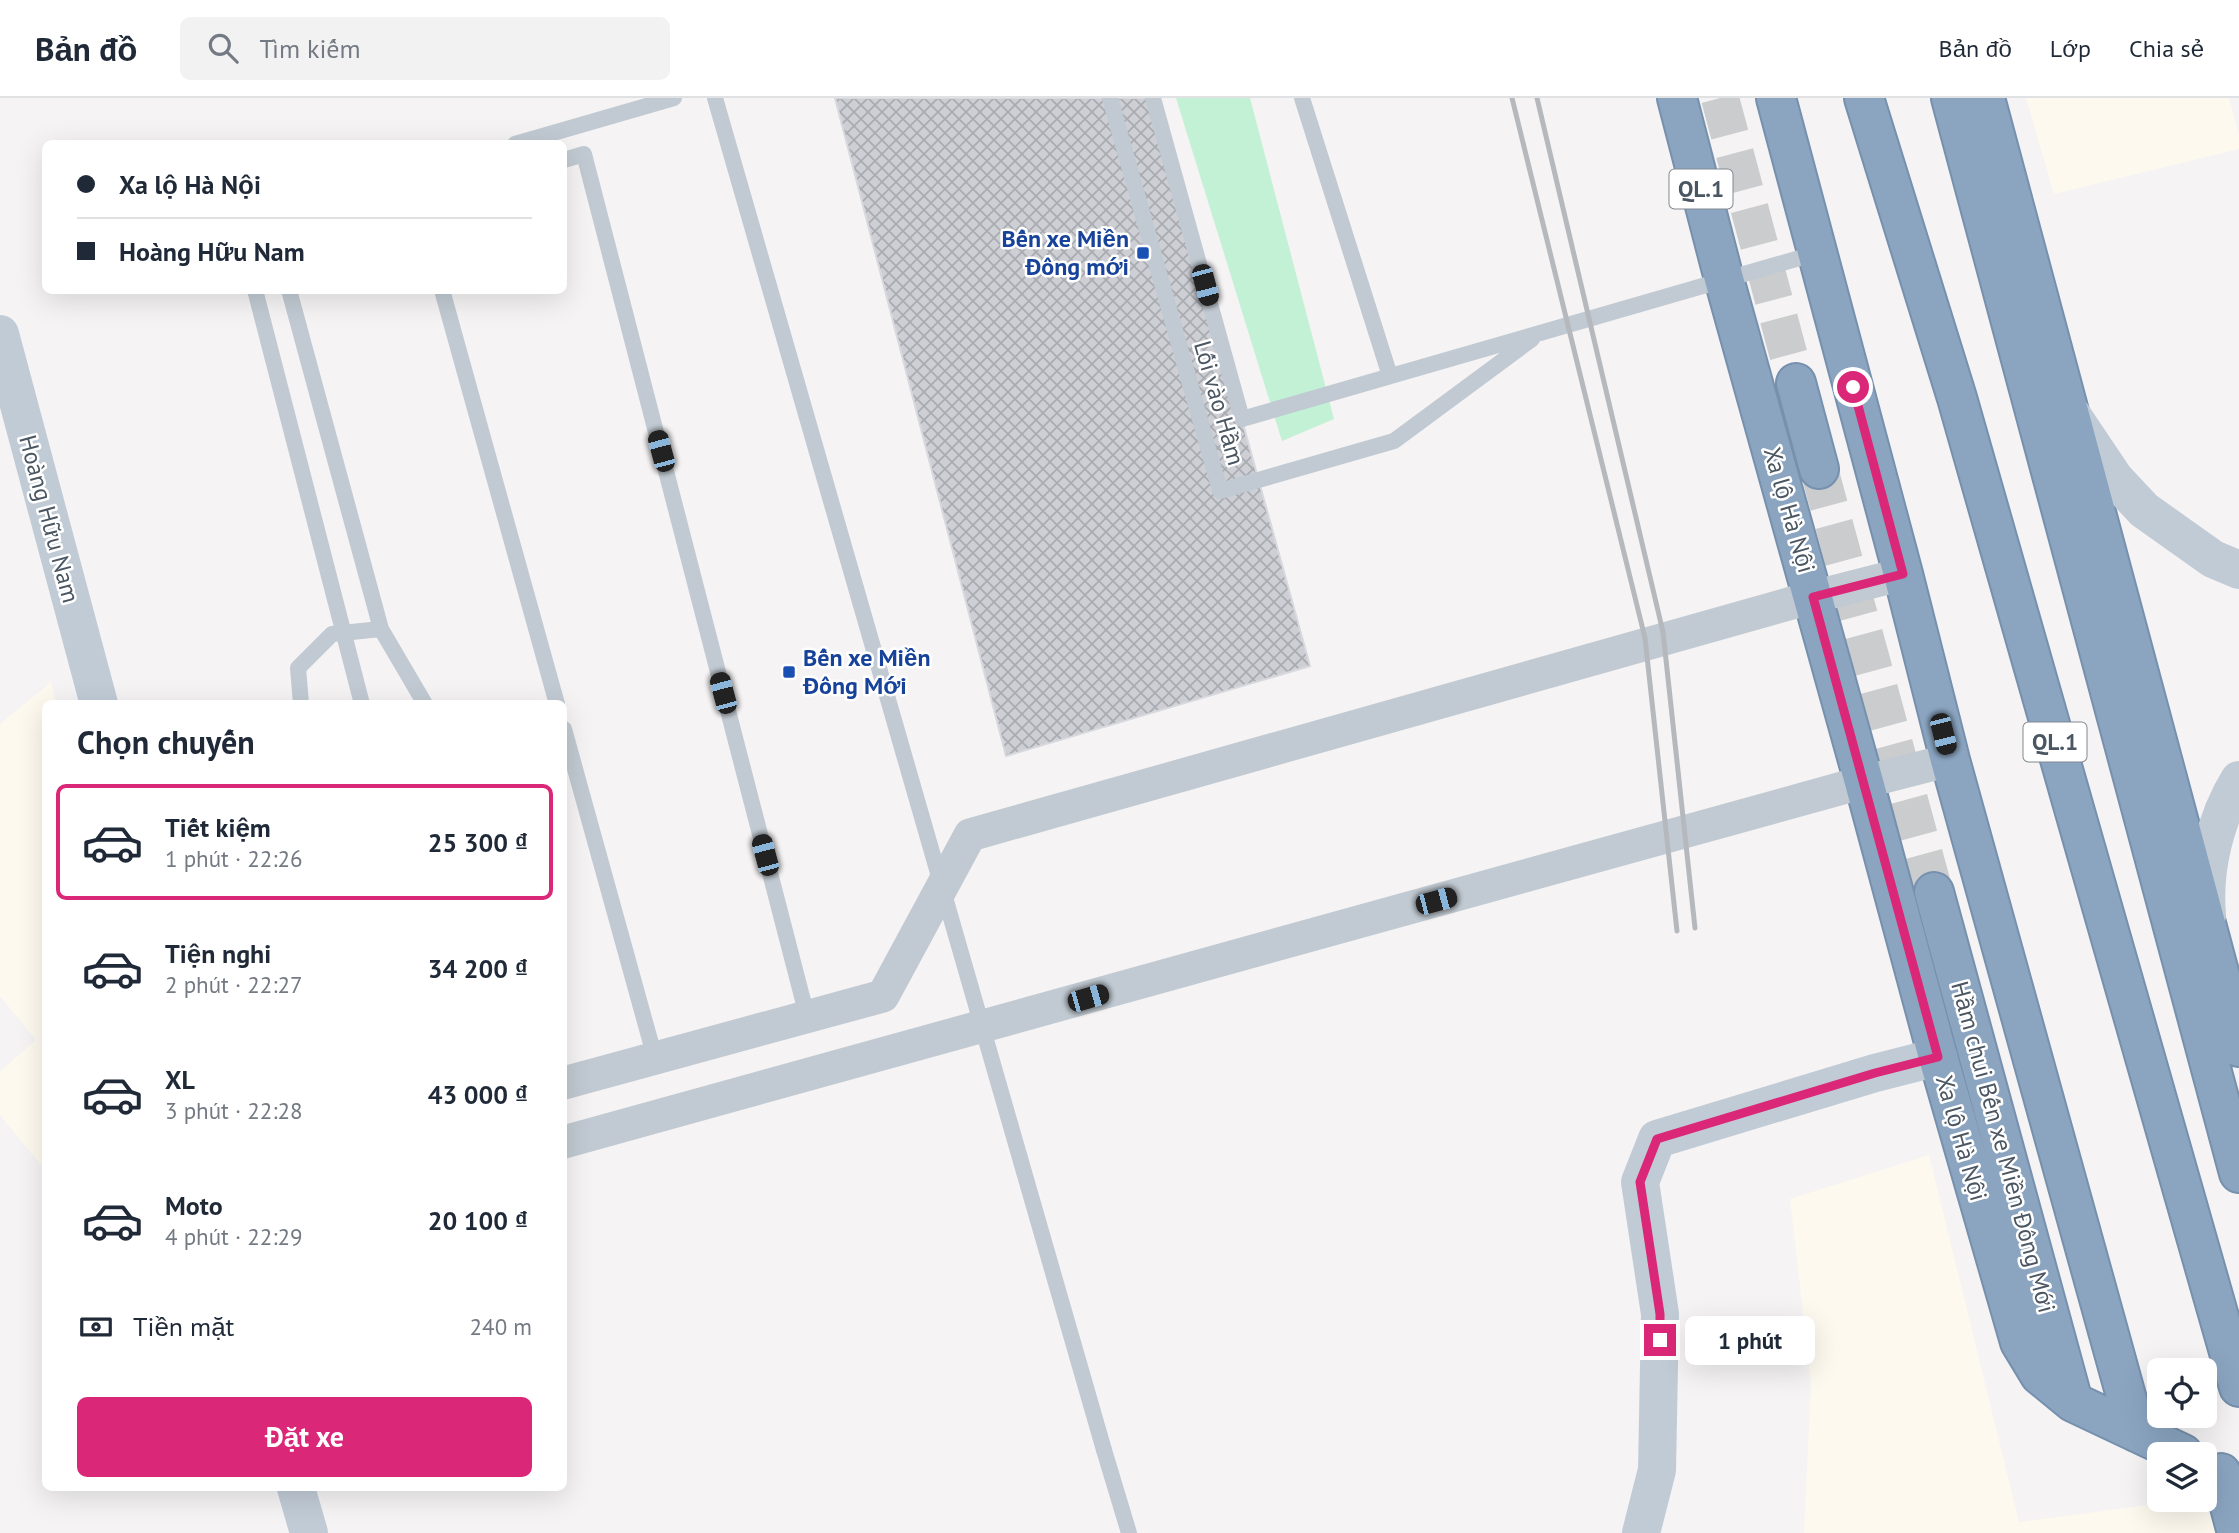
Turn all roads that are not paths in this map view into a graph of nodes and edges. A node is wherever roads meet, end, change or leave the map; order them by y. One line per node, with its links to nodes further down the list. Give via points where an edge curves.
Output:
1 (674, 98): 11 (lane)
2 (715, 98): 56 (lane, bridge)
3 (1110, 98): 18 (lane, Lối vào Hầm, via 1220,491 1394,441)
4 (1153, 98): 20 (lane, via 1242,419)
5 (1302, 98): 20 (lane)
6 (1677, 98): 14 (highway, Xa lộ Hà Nội / QL.1)
7 (1776, 98): 13 (highway)
8 (1864, 98): 47 (highway, QL.1, via 1957,398)
9 (1951, 98): 28 (highway, QL.1, via 2030,385)
10 (1985, 98): 22 (highway, QL.1)
11 (529, 140)
12 (567, 159): 40 (lane, via 584,155)
13 (1817, 253): 14 (lane); 25 (highway)
14 (1724, 279): 18 (lane); 26 (highway, Xa lộ Hà Nội / QL.1)
15 (257, 294): 31 (lane, bridge)
16 (290, 294): 27 (lane)
17 (443, 294): 33 (lane)
18 (1541, 332): 20 (lane)
19 (0, 334): 29 (main road, Hoàng Hữu Nam)
20 (1390, 376)
21 (1796, 383): 23 (highway)
22 (2068, 409): 24 (main road, via 2115,479 2144,510 2213,559); 28 (highway, QL.1)
23 (1819, 469)
24 (2239, 570)
25 (1903, 574): 26 (street); 35 (highway)
26 (1813, 597): 37 (highway, Xa lộ Hà Nội / QL.1); 40 (street, via 970,835 883,996)
27 (381, 629): 30 (lane, via 332,634 298,668); 32 (lane)
28 (2117, 656): 39 (highway, QL.1); 46 (highway, QL.1)
29 (98, 700)
30 (301, 700)
31 (361, 700)
32 (423, 700)
33 (555, 700)
34 (567, 740): 43 (lane)
35 (1950, 760): 37 (street); 49 (highway)
36 (2239, 780): 39 (main road, via 2214,835 2206,901)
37 (1864, 782): 42 (highway, Xa lộ Hà Nội / QL.1); 45 (street)
38 (1934, 892): 48 (highway, Hầm chui Bến xe Miền Đông Mới)
39 (2209, 935): 41 (highway, QL.1)
40 (807, 1016): 43 (street)
41 (2239, 1047)
42 (1938, 1057): 48 (highway, Xa lộ Hà Nội / QL.1, via 2020,1342 2040,1375); 57 (main road, via 1657,1139 1640,1182 1660,1314 1657,1469)
43 (654, 1058): 44 (street)
44 (567, 1082)
45 (567, 1141)
46 (2239, 1173)
47 (2239, 1387)
48 (2073, 1402): 49 (highway, Xa lộ Hà Nội / QL.1)
49 (2136, 1432): 50 (highway, Xa lộ Hà Nội / QL.1)
50 (2157, 1442)
51 (2222, 1469): 58 (highway)
52 (297, 1491): 54 (main road)
53 (325, 1491): 55 (main road)
54 (309, 1533)
55 (336, 1533)
56 (1129, 1533)
57 (1641, 1533)
58 (2237, 1533)

